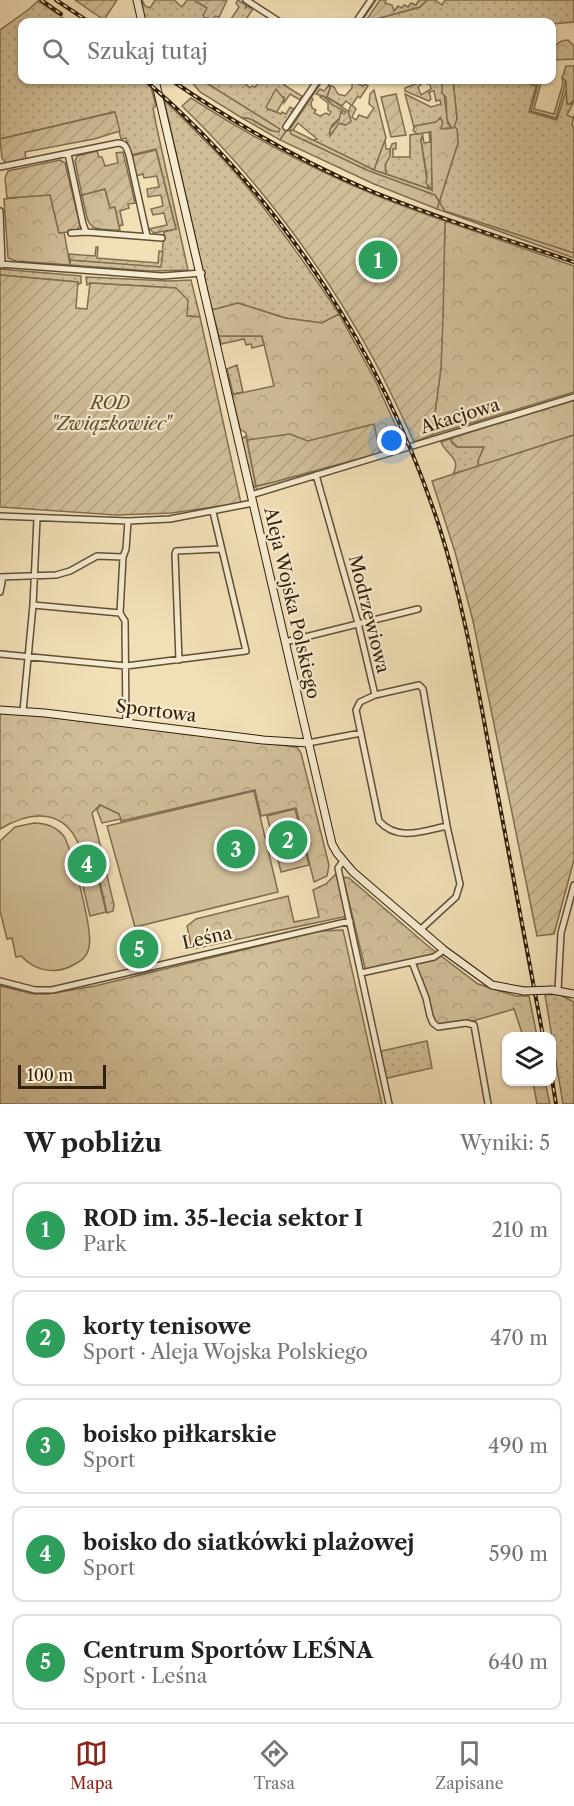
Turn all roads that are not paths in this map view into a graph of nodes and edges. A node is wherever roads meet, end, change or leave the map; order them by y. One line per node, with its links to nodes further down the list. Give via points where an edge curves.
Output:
1 (137, 0): 4 (street)
2 (246, 0): 5 (street)
3 (371, 0): 6 (street)
4 (141, 18)
5 (274, 18)
6 (359, 18)
7 (156, 84): 18 (street, Aleja Wojska Polskiego)
8 (315, 84): 9 (street)
9 (286, 127)
10 (68, 154): 11 (street); 13 (street); 15 (street, via 118,143 125,145)
11 (0, 167)
12 (0, 212): 17 (street)
13 (86, 232): 14 (street); 15 (street)
14 (71, 233)
15 (147, 236): 16 (street)
16 (162, 238)
17 (1, 265): 18 (street, via 162,276)
18 (202, 273): 21 (street, Aleja Wojska Polskiego)
19 (574, 397): 20 (street, Akacjowa)
20 (316, 475): 21 (street, Akacjowa); 34 (street, Modrzewiowa)
21 (252, 499): 22 (street, Akacjowa); 35 (street, Aleja Wojska Polskiego)
22 (213, 512): 25 (street, Akacjowa); 26 (street)
23 (0, 516): 24 (street, Akacjowa)
24 (37, 519): 25 (street, Akacjowa); 28 (street)
25 (128, 521): 27 (street)
26 (221, 549): 38 (street, via 176,551); 38 (street, via 246,651)
27 (123, 557): 28 (street, via 97,556 64,574); 33 (street)
28 (34, 576): 29 (street); 31 (street)
29 (2, 577): 30 (street)
30 (0, 592)
31 (33, 605): 33 (street); 37 (street)
32 (418, 609): 34 (street)
33 (120, 613): 39 (street, via 125,621)
34 (358, 623): 35 (street); 40 (street, Modrzewiowa)
35 (285, 642): 45 (street, Aleja Wojska Polskiego)
36 (0, 654): 37 (street)
37 (28, 657): 39 (street); 42 (street)
38 (179, 660): 39 (street)
39 (126, 666): 43 (street)
40 (375, 695): 44 (street, Modrzewiowa, via 360,702 357,710); 46 (street, via 419,685 423,689)
41 (0, 710): 42 (street, Sportowa)
42 (23, 711): 43 (street, Sportowa)
43 (126, 723): 45 (street, Sportowa)
44 (361, 733): 45 (street); 46 (street, Modrzewiowa, via 379,821 385,828 405,835)
45 (308, 743): 47 (street, Aleja Wojska Polskiego, via 332,844)
46 (447, 826): 50 (street, via 460,885 456,897)
47 (343, 861): 49 (street, via 338,868); 50 (street, Aleja Wojska Polskiego)
48 (574, 885): 55 (street, via 561,933)
49 (350, 921): 53 (street); 54 (street, Leśna, via 52,990)
50 (420, 930): 51 (street, Aleja Wojska Polskiego)
51 (444, 950): 52 (street, via 437,956); 55 (street, Aleja Wojska Polskiego, bridge, via 492,985 524,991)
52 (412, 962): 53 (street); 58 (street, via 433,1023 438,1027 474,1025)
53 (362, 973): 57 (street)
54 (0, 981)
55 (555, 990): 56 (street, Aleja Wojska Polskiego)
56 (574, 994)
57 (389, 1104)
58 (488, 1104)

